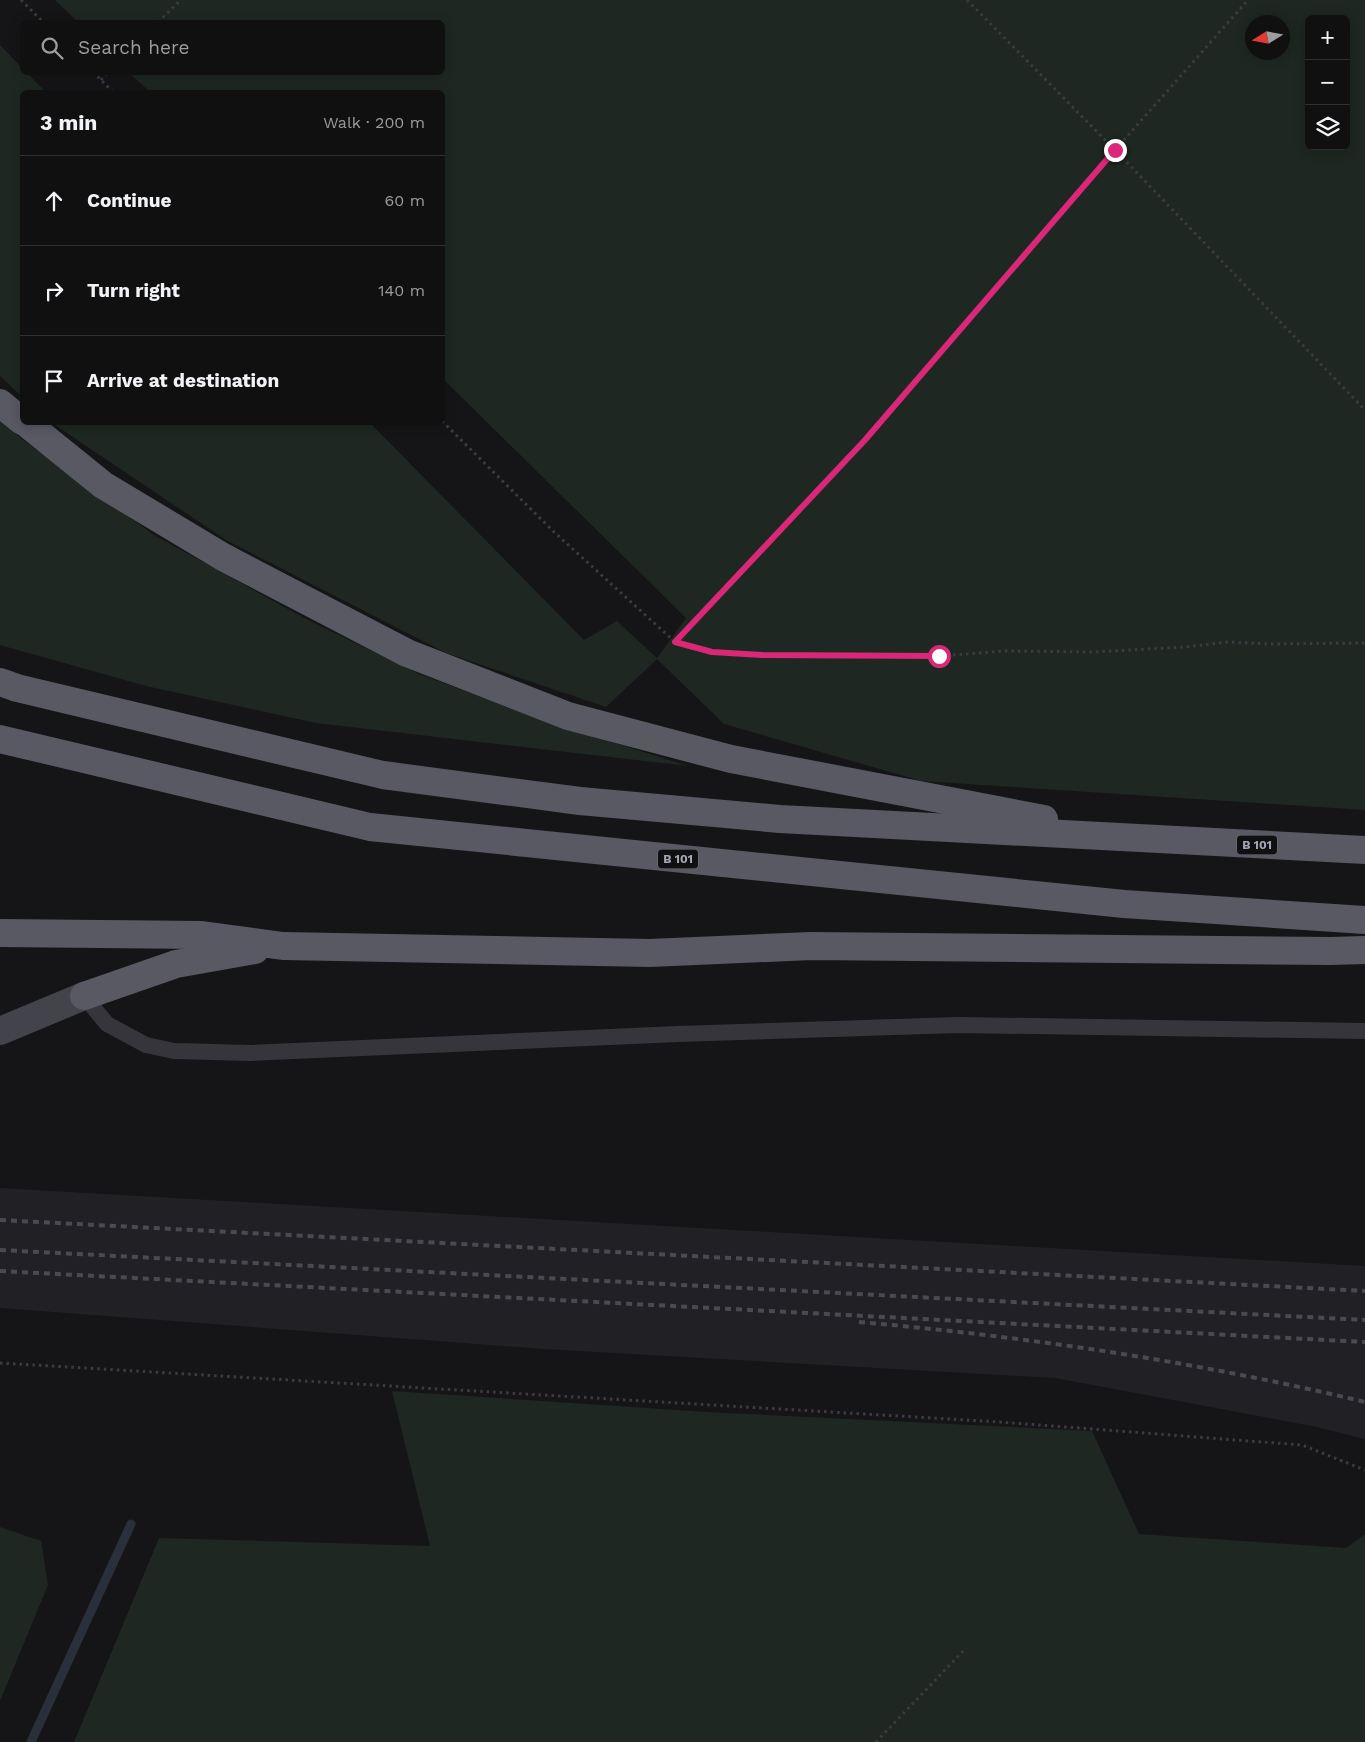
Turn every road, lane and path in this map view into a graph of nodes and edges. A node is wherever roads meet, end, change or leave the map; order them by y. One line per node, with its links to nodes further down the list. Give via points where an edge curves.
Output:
1 (21, 0): 5 (path)
2 (181, 0): 6 (path)
3 (968, 0): 11 (path)
4 (1248, 0): 11 (path)
5 (41, 20)
6 (160, 20)
7 (96, 75): 9 (path)
8 (105, 75): 9 (path)
9 (101, 80): 10 (path)
10 (111, 90)
11 (1115, 150): 13 (path); 17 (path, via 865,440)
12 (0, 403): 14 (highway)
13 (1365, 410)
14 (20, 419)
15 (445, 424): 17 (path, via 553,531)
16 (28, 425): 21 (highway, via 103,485 223,557 407,653 568,716 730,759)
17 (675, 642): 18 (path, via 712,652 762,655 930,656 1004,651 1094,652 1228,642)
18 (1365, 643)
19 (0, 682): 21 (highway, B 101, via 383,775 580,801 780,819)
20 (0, 740): 23 (highway, B 101, via 370,827 1124,904)
21 (1148, 839): 22 (highway, B 101)
22 (1365, 850)
23 (1365, 920)
24 (0, 933): 25 (highway, via 202,935)
25 (283, 946): 26 (highway, via 650,953 811,946); 27 (highway, via 176,964)
26 (1365, 950)
27 (84, 996): 28 (lane, via 107,1024 146,1045 174,1052 252,1053 958,1025); 29 (main road)
28 (1365, 1031)
29 (0, 1032)
30 (0, 1363): 31 (path, via 1000,1422 1302,1445)
31 (1365, 1470)
32 (966, 1648): 33 (path)
33 (876, 1742)

